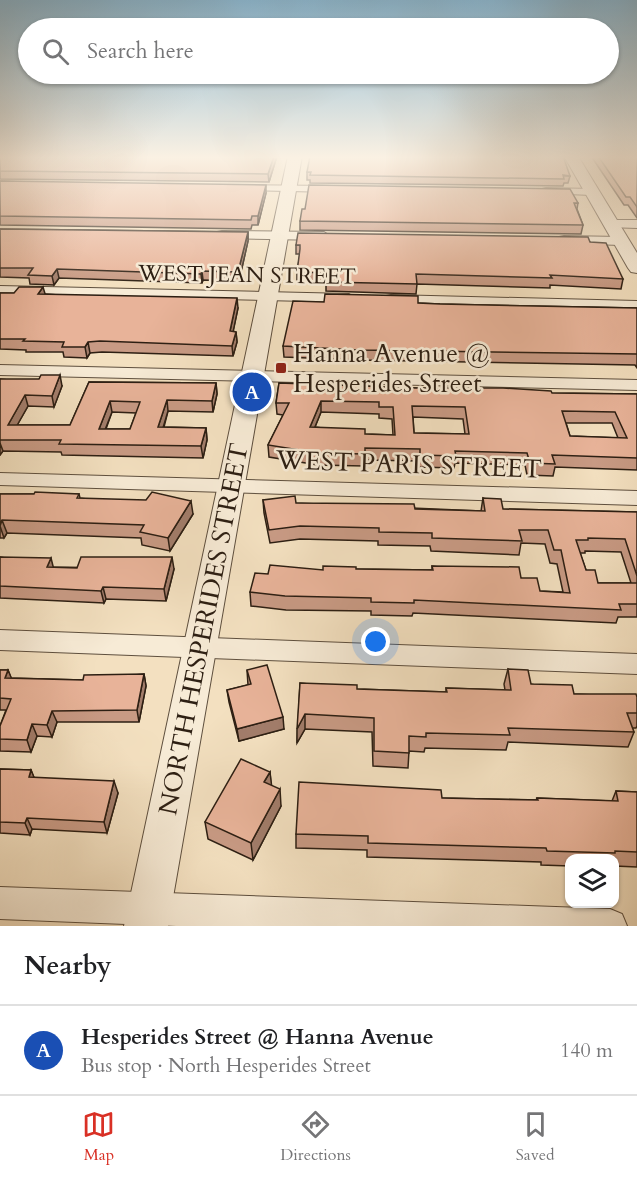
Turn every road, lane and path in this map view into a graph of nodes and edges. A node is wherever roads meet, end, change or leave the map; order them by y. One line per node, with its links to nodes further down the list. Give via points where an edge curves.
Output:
1 (287, 199): 6 (street, NORTH HESPERIDES STREET)
2 (596, 199): 3 (street)
3 (611, 224): 4 (street); 9 (street)
4 (637, 224)
5 (209, 234): 6 (street)
6 (279, 236): 7 (street); 12 (street, NORTH HESPERIDES STREET)
7 (338, 237)
8 (550, 240): 9 (street)
9 (621, 241): 10 (street)
10 (637, 268)
11 (0, 290): 12 (street, WEST JEAN STREET)
12 (268, 296): 13 (street, WEST JEAN STREET); 15 (street, NORTH HESPERIDES STREET)
13 (637, 305)
14 (0, 370): 15 (street)
15 (253, 375): 16 (street); 18 (street, NORTH HESPERIDES STREET)
16 (637, 384)
17 (0, 479): 18 (street, WEST PARIS STREET)
18 (231, 485): 19 (street, WEST PARIS STREET); 21 (street, NORTH HESPERIDES STREET)
19 (637, 498)
20 (0, 640): 21 (street)
21 (199, 647): 22 (street); 24 (street, NORTH HESPERIDES STREET)
22 (637, 664)
23 (0, 903): 24 (street)
24 (147, 918): 25 (street)
25 (610, 926)

